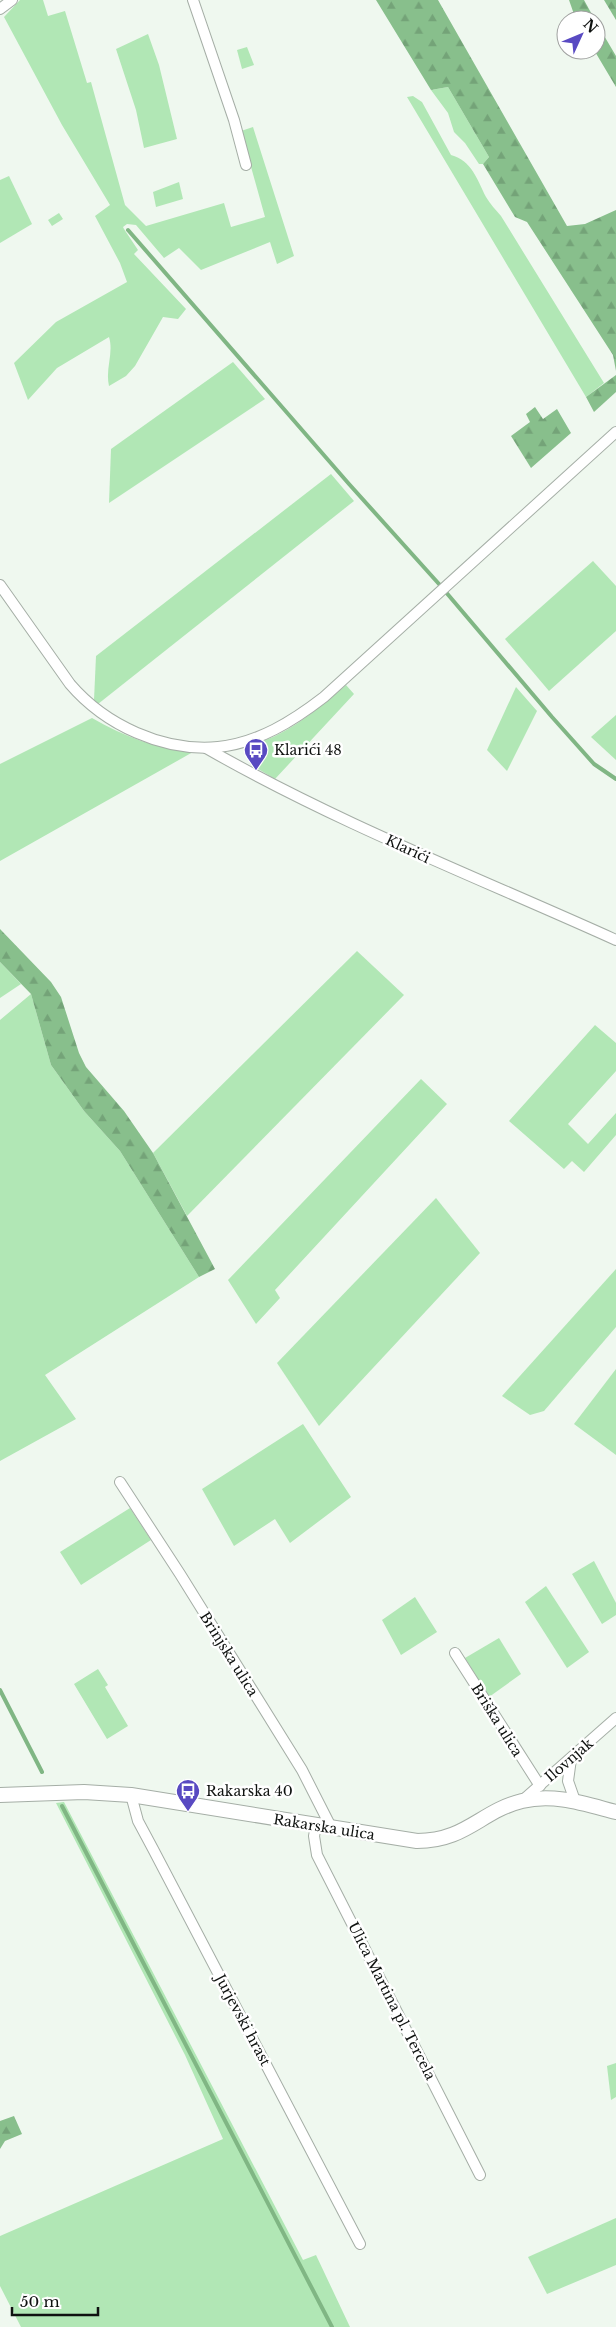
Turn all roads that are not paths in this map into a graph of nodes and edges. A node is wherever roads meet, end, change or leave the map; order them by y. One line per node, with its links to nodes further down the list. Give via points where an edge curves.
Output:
1 (12, 0): 3 (street)
2 (192, 0): 4 (street, via 234,120)
3 (0, 9)
4 (246, 165)
5 (616, 432): 7 (street, via 324,697 284,725 241,742)
6 (0, 585): 7 (street, via 70,684 96,710 140,735)
7 (205, 747): 8 (street, Klarići, via 304,800)
8 (616, 940)
9 (120, 1482): 20 (street, Brinjska ulica, via 297,1762)
10 (455, 1653): 13 (street, Briška ulica)
11 (616, 1718): 12 (street, Ilovnjak)
12 (571, 1759): 13 (street, Ilovnjak); 16 (street, via 568,1781)
13 (540, 1786): 17 (street, Ilovnjak)
14 (0, 1795): 15 (main road, Rakarska ulica, via 84,1792)
15 (131, 1795): 19 (main road, Rakarska ulica); 22 (street, Jurjevski hrast, via 138,1821)
16 (576, 1801): 17 (main road, Rakarska ulica, via 545,1798); 18 (main road, Rakarska ulica)
17 (521, 1802): 20 (main road, Rakarska ulica, via 455,1835 433,1841)
18 (616, 1812)
19 (316, 1826): 20 (main road, Rakarska ulica); 21 (street, Ulica Martina pl. Tercela, via 314,1836 318,1855)
20 (332, 1829)
21 (480, 2175)
22 (360, 2244)

